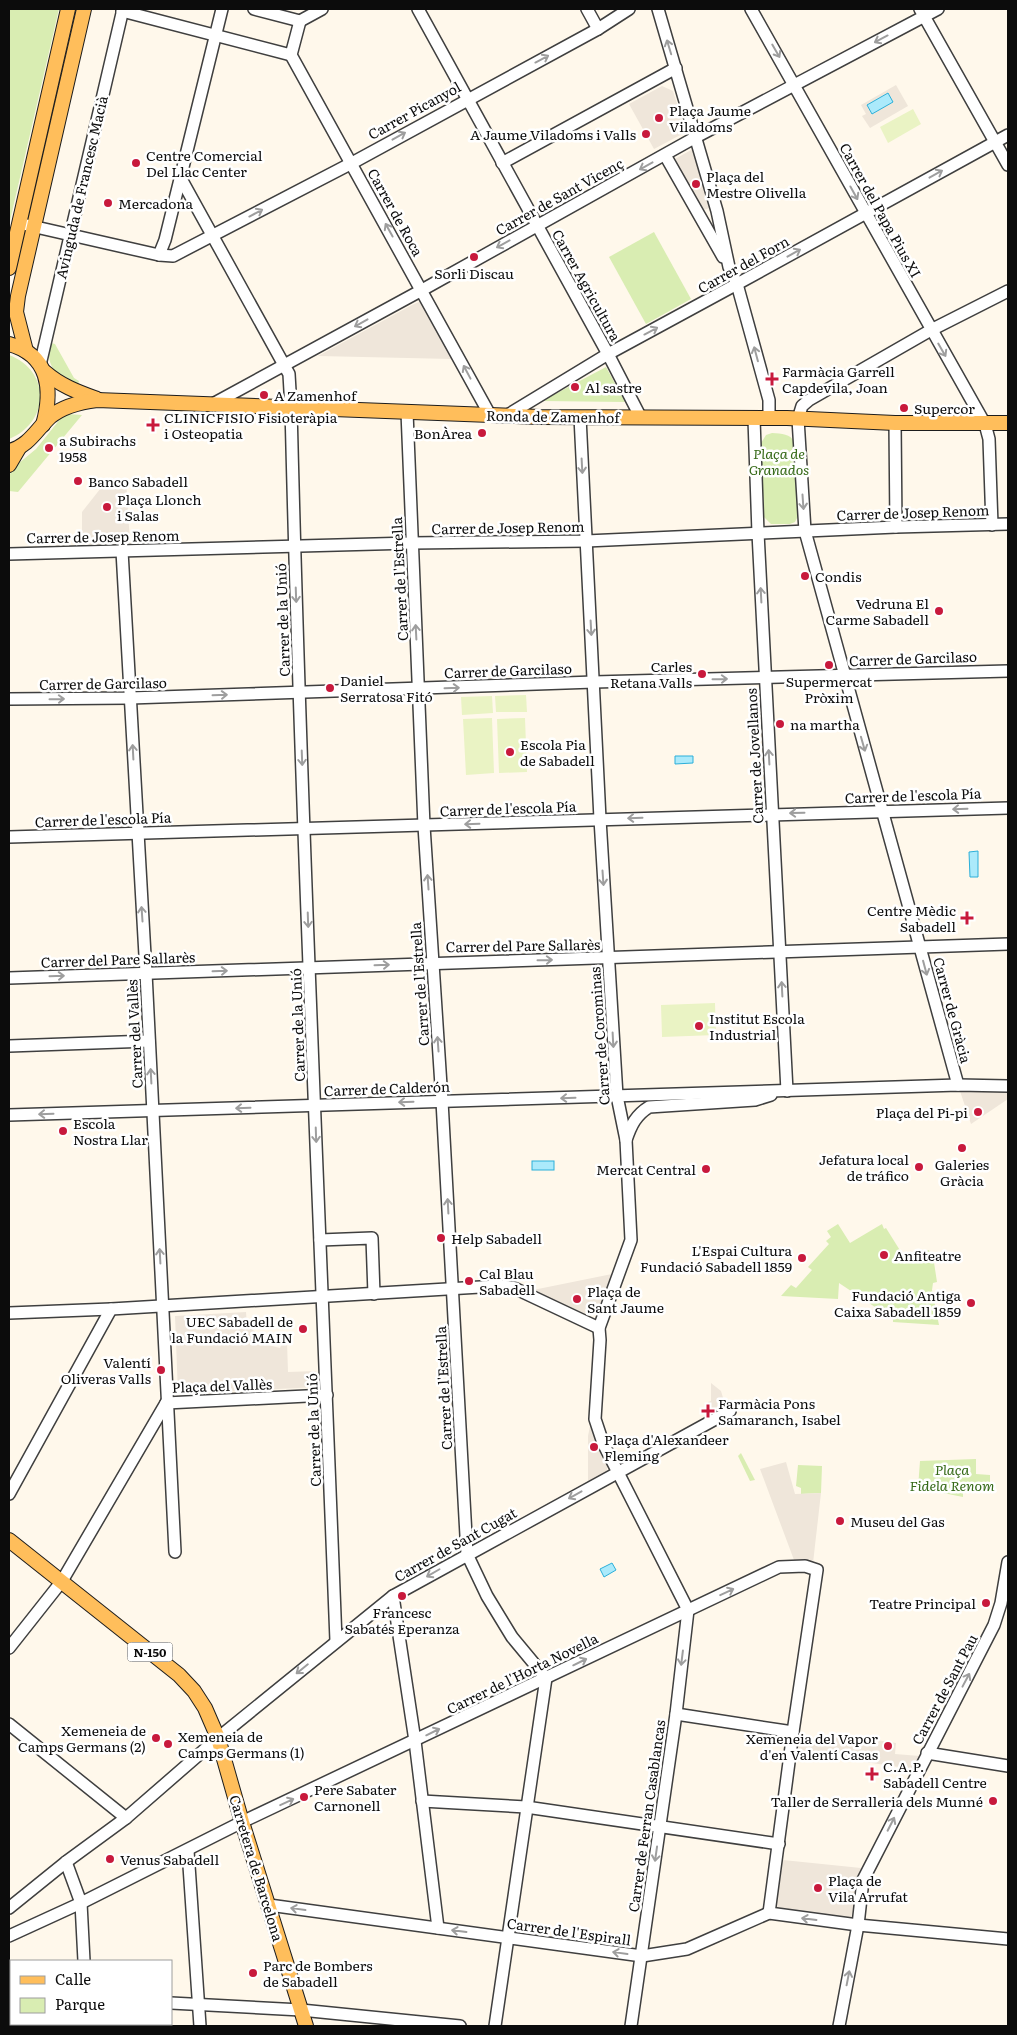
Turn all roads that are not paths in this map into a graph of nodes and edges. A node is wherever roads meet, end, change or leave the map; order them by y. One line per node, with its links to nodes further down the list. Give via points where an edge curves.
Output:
1 (68, 9): 30 (main road)
2 (84, 9): 32 (main road)
3 (222, 9): 16 (street)
4 (254, 9): 14 (street)
5 (322, 9): 14 (street)
6 (418, 9): 20 (street, Carrer Agricultura)
7 (586, 9): 15 (street)
8 (629, 9): 15 (street, Carrer Picanyol)
9 (658, 9): 18 (street, one-way to 9)
10 (752, 9): 19 (street, Carrer del Papa Pius XI, one-way to 19)
11 (938, 9): 13 (street, Carrer de Sant Vicenç)
12 (123, 10): 16 (street); 33 (street, Avinguda de Francesc Macià)
13 (922, 13): 19 (street, Carrer de Sant Vicenç, one-way to 19); 23 (street)
14 (300, 21): 17 (street)
15 (598, 29): 20 (street, Carrer Picanyol, one-way to 15)
16 (216, 35): 17 (street); 28 (street)
17 (291, 55): 26 (street, Carrer de Roca)
18 (676, 68): 22 (street); 25 (street)
19 (795, 84): 22 (street, Carrer de Sant Vicenç); 29 (street, Carrer del Papa Pius XI, one-way to 29)
20 (466, 99): 25 (street, Carrer Agricultura); 26 (street, Carrer Picanyol, one-way to 20)
21 (1008, 135): 23 (street, Carrer del Forn)
22 (696, 136): 24 (street, Carrer de Sant Vicenç); 36 (street)
23 (996, 141): 27 (street); 29 (street, Carrer del Forn, one-way to 23)
24 (664, 155): 31 (street, Carrer de Sant Vicenç, one-way to 31); 36 (street)
25 (502, 162): 31 (street, Carrer Agricultura)
26 (352, 163): 34 (street, Carrer Picanyol, one-way to 26); 39 (street, Carrer de Roca, one-way to 26)
27 (1008, 165)
28 (180, 177): 34 (street, Carrer de la Unió); 35 (street)
29 (865, 213): 38 (street, Carrer del Forn, one-way to 29); 41 (street, Carrer del Papa Pius XI)
30 (19, 223): 32 (street); 37 (main road)
31 (537, 225): 39 (street, Carrer de Sant Vicenç, one-way to 39); 44 (street, Carrer Agricultura)
32 (34, 226): 33 (street); 43 (main road, via 16,304)
33 (70, 234): 35 (street); 46 (street, Avinguda de Francesc Macià)
34 (213, 236): 35 (street, Carrer Picanyol, via 173,256); 45 (street, Carrer de la Unió)
35 (159, 255)
36 (729, 267): 38 (street)
37 (9, 268)
38 (738, 284): 44 (street, Carrer del Forn, one-way to 38); 56 (street, one-way to 38, via 769,400)
39 (422, 290): 45 (street, Carrer de Sant Vicenç, one-way to 45); 51 (street, Carrer de Roca, one-way to 39)
40 (1008, 291): 41 (street)
41 (931, 330): 57 (street, via 809,400 802,406); 60 (street, Carrer del Papa Pius XI, one-way to 60)
42 (9, 344): 43 (main road)
43 (26, 351): 46 (main road, Ronda de Zamenhof)
44 (608, 354): 52 (street, Carrer del Forn); 54 (street, Carrer Agricultura)
45 (284, 364): 48 (street, Carrer de Sant Vicenç); 49 (street, Carrer de la Unió, via 289,374)
46 (43, 369): 47 (main road, Ronda de Zamenhof, via 57,382); 61 (main road, via 47,402)
47 (97, 400): 48 (main road, Ronda de Zamenhof); 61 (main road, Ronda de Zamenhof, via 73,405)
48 (210, 405): 49 (main road, Ronda de Zamenhof)
49 (291, 408): 50 (main road, Ronda de Zamenhof); 71 (street, Carrer de la Unió)
50 (407, 412): 51 (main road, Ronda de Zamenhof); 70 (street, Carrer de l'Estrella)
51 (490, 415): 52 (main road, Ronda de Zamenhof)
52 (506, 416): 53 (main road, Ronda de Zamenhof)
53 (580, 417): 54 (main road, Ronda de Zamenhof); 69 (street, Carrer de Corominas, one-way to 69)
54 (641, 418): 55 (main road, Ronda de Zamenhof)
55 (754, 419): 56 (main road, Ronda de Zamenhof); 68 (street, Carrer de Jovellanos)
56 (769, 419): 57 (main road, Ronda de Zamenhof)
57 (798, 419): 58 (main road, Ronda de Zamenhof); 67 (street, Carrer de Gràcia, one-way to 67)
58 (895, 423): 60 (main road, Ronda de Zamenhof); 66 (street)
59 (1008, 423): 60 (main road, Ronda de Zamenhof)
60 (985, 424): 65 (street, Carrer del Papa Pius XI, via 989,439)
61 (43, 426): 62 (main road, Ronda de Zamenhof, via 32,438)
62 (14, 449): 63 (main road, Ronda de Zamenhof)
63 (9, 465)
64 (1008, 524): 65 (street, Carrer de Josep Renom)
65 (992, 525): 66 (street, Carrer de Josep Renom)
66 (896, 527): 67 (street, Carrer de Josep Renom)
67 (805, 531): 68 (street, Carrer de Josep Renom); 75 (street, Carrer de Gràcia)
68 (758, 533): 69 (street, Carrer de Josep Renom); 76 (street, Carrer de Jovellanos, one-way to 68)
69 (586, 541): 70 (street, Carrer de Josep Renom); 77 (street, Carrer de Corominas, one-way to 77)
70 (412, 543): 71 (street, Carrer de Josep Renom); 78 (street, Carrer de l'Estrella, one-way to 70)
71 (295, 546): 72 (street, Carrer de Josep Renom); 79 (street, Carrer de la Unió, one-way to 79)
72 (122, 552): 73 (street, Carrer de Josep Renom); 80 (street, Carrer del Vallès)
73 (9, 554)
74 (1008, 671): 75 (street, Carrer de Garcilaso)
75 (844, 675): 76 (street, Carrer de Garcilaso); 83 (street, Carrer de Gràcia, one-way to 83)
76 (765, 677): 77 (street, Carrer de Garcilaso, one-way to 76); 84 (street, Carrer de Jovellanos, one-way to 76)
77 (594, 682): 78 (street, Carrer de Garcilaso, one-way to 77); 85 (street, Carrer de Corominas)
78 (419, 689): 79 (street, Carrer de Garcilaso); 86 (street, Carrer de l'Estrella)
79 (300, 692): 80 (street, Carrer de Garcilaso, one-way to 79); 87 (street, Carrer de la Unió, one-way to 87)
80 (130, 698): 81 (street, Carrer de Garcilaso, one-way to 80); 88 (street, Carrer del Vallès, one-way to 80)
81 (9, 700)
82 (1008, 808): 83 (street, Carrer de l'escola Pía, one-way to 83)
83 (882, 811): 84 (street, Carrer de l'escola Pía, one-way to 84); 91 (street, Carrer de Gràcia)
84 (772, 814): 85 (street, Carrer de l'escola Pía, one-way to 85); 92 (street, Carrer de Jovellanos)
85 (600, 819): 86 (street, Carrer de l'escola Pía, one-way to 86); 93 (street, Carrer de Corominas, one-way to 93)
86 (424, 826): 87 (street, Carrer de l'escola Pía); 94 (street, Carrer de l'Estrella, one-way to 86)
87 (304, 829): 88 (street, Carrer de l'escola Pía); 95 (street, Carrer de la Unió, one-way to 95)
88 (137, 833): 89 (street, Carrer de l'escola Pía); 96 (street, Carrer del Vallès, one-way to 88)
89 (9, 837)
90 (1008, 944): 91 (street, Carrer del Pare Sallarès)
91 (919, 946): 92 (street, Carrer del Pare Sallarès); 100 (street, Carrer de Gràcia, one-way to 100)
92 (780, 952): 93 (street, Carrer del Pare Sallarès); 102 (street, Carrer de Jovellanos, one-way to 92)
93 (608, 958): 94 (street, Carrer del Pare Sallarès, one-way to 93); 103 (street, Carrer de Corominas, one-way to 103)
94 (433, 963): 95 (street, Carrer del Pare Sallarès, one-way to 94); 104 (street, Carrer de l'Estrella, one-way to 94)
95 (310, 968): 96 (street, Carrer del Pare Sallarès, one-way to 95); 105 (street, Carrer de la Unió)
96 (146, 973): 97 (street, Carrer del Pare Sallarès, one-way to 96); 98 (street, Carrer del Vallès)
97 (9, 978)
98 (149, 1041): 99 (street); 107 (street, Carrer del Vallès, one-way to 98)
99 (9, 1046)
100 (958, 1085): 101 (street, Carrer de Calderón); 102 (street, Carrer de Calderón)
101 (1008, 1086)
102 (787, 1091): 103 (street, Carrer de Calderón); 106 (street, Carrer de Calderón, via 755,1100)
103 (617, 1096): 104 (street, Carrer de Calderón, one-way to 104); 106 (street, Carrer de Calderón); 109 (street, Carrer de Corominas)
104 (442, 1101): 105 (street, Carrer de Calderón, one-way to 105); 111 (street, Carrer de l'Estrella, one-way to 104)
105 (315, 1106): 107 (street, Carrer de Calderón, one-way to 107); 110 (street, Carrer de la Unió, one-way to 110)
106 (649, 1107): 109 (street, via 638,1114)
107 (153, 1111): 108 (street, Carrer de Calderón, one-way to 108); 114 (street, Carrer del Vallès, one-way to 107)
108 (9, 1115)
109 (626, 1140): 117 (street, Carrer de Corominas, via 631,1240)
110 (320, 1240): 112 (street, via 372,1238); 113 (street, Carrer de la Unió)
111 (453, 1290): 112 (street); 117 (street, via 512,1287); 125 (street, Carrer de l'Estrella)
112 (374, 1294): 113 (street)
113 (322, 1297): 114 (street); 118 (street, Carrer de la Unió)
114 (162, 1305): 115 (street); 119 (street, Plaça del Vallès)
115 (111, 1309): 116 (street); 122 (street)
116 (9, 1313)
117 (599, 1328): 121 (street, via 595,1419)
118 (327, 1395): 119 (street, Plaça del Vallès); 130 (street, Carrer de la Unió)
119 (166, 1403): 124 (street); 127 (street)
120 (730, 1411): 121 (street, Carrer de Sant Cugat)
121 (618, 1471): 125 (street, Carrer de Sant Cugat, one-way to 125); 129 (street)
122 (9, 1494)
123 (9, 1540): 127 (main road, N-150)
124 (174, 1552)
125 (467, 1554): 128 (street, Carrer de Sant Cugat, one-way to 128); 132 (street, via 512,1637)
126 (1008, 1562): 138 (street, Carrer de Sant Pau, one-way to 126, via 994,1625)
127 (62, 1581): 131 (street); 136 (main road, N-150, via 179,1675 205,1708)
128 (393, 1596): 130 (street, Carrer de Sant Cugat); 137 (street)
129 (688, 1610): 132 (street, Carrer de l'Horta Novella, one-way to 129); 133 (street, Carrer de Ferran Casablancas, one-way to 133); 135 (street, Carrer de l'Horta Novella, one-way to 135, via 779,1567 805,1566 817,1570)
130 (336, 1641): 136 (street, Carrer de Sant Cugat, one-way to 136)
131 (9, 1648)
132 (546, 1678): 137 (street, Carrer de l'Horta Novella, one-way to 132); 141 (street)
133 (676, 1714): 135 (street); 144 (street, Carrer de Ferran Casablancas)
134 (9, 1724): 142 (street)
135 (793, 1732): 145 (street)
136 (218, 1738): 142 (street, Carrer de Sant Cugat); 143 (main road, Carretera de Barcelona / N-150)
137 (414, 1741): 140 (street); 143 (street, Carrer de l'Horta Novella, one-way to 137)
138 (927, 1753): 139 (street); 152 (street, Carrer de Sant Pau, one-way to 138, via 863,1880)
139 (1008, 1766)
140 (422, 1801): 141 (street); 153 (street)
141 (526, 1807): 144 (street); 155 (street)
142 (126, 1818): 147 (street, Carrer de Sant Cugat)
143 (242, 1822): 146 (street, Carrer de l'Horta Novella); 149 (main road, Carretera de Barcelona / N-150)
144 (659, 1828): 145 (street); 157 (street, Carrer de Ferran Casablancas, one-way to 157)
145 (779, 1844): 151 (street)
146 (188, 1851): 148 (street, Carrer de l'Horta Novella); 160 (street)
147 (66, 1862): 148 (street); 150 (street, Carrer de Sant Cugat)
148 (81, 1903): 154 (street, Carrer de l'Horta Novella); 158 (street)
149 (269, 1905): 153 (street, Carrer de l'Espirall, one-way to 149); 161 (main road, Carretera de Barcelona / N-150)
150 (9, 1908)
151 (769, 1913): 152 (street, one-way to 151); 157 (street, Carrer de l'Espirall, via 687,1949)
152 (858, 1925): 156 (street); 167 (street, Carrer de Sant Pau, one-way to 152)
153 (438, 1928): 155 (street, Carrer de l'Espirall, one-way to 153)
154 (9, 1936)
155 (508, 1938): 157 (street, Carrer de l'Espirall, one-way to 155); 165 (street)
156 (1008, 1939)
157 (642, 1956): 166 (street, Carrer de Ferran Casablancas)
158 (84, 1960)
159 (172, 2003): 160 (street)
160 (199, 2006): 161 (street); 162 (street)
161 (301, 2010): 163 (main road, Carretera de Barcelona / N-150); 164 (street)
162 (200, 2026)
163 (306, 2026)
164 (460, 2026)
165 (495, 2026)
166 (631, 2026)
167 (839, 2026)

